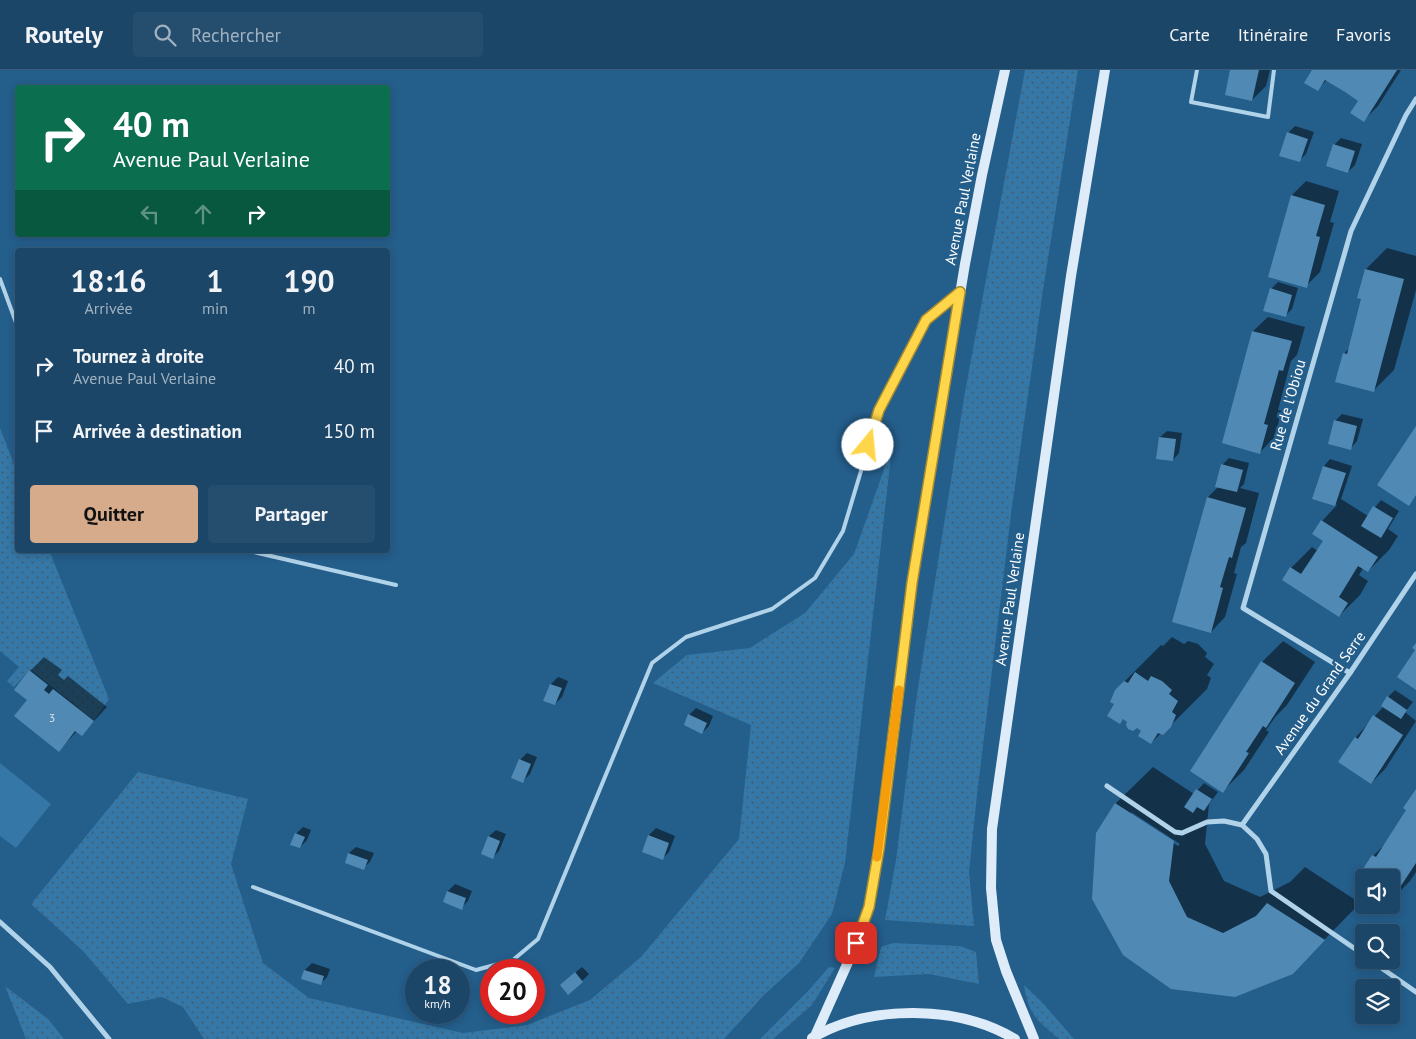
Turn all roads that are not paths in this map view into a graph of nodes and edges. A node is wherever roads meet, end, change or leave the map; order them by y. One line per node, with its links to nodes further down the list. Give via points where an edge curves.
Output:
1 (1006, 70): 7 (main road, Avenue Paul Verlaine)
2 (1106, 70): 23 (main road, Avenue Paul Verlaine, via 1070,285 992,830 991,888 996,940)
3 (1197, 70): 4 (lane, via 1191,102 1268,117)
4 (1274, 70)
5 (1416, 99): 12 (street, Rue de l'Obiou, via 1351,231 1243,608)
6 (0, 279): 8 (lane)
7 (960, 292): 15 (lane, via 926,320 879,410 842,531 816,578 772,609 686,637 652,663 538,939 513,960 476,970); 20 (main road, Avenue Paul Verlaine, via 912,583 869,907)
8 (15, 320)
9 (258, 553): 11 (lane)
10 (1416, 574): 12 (street, Avenue du Grand Serre)
11 (396, 585)
12 (1350, 673): 14 (street, Avenue du Grand Serre)
13 (1107, 786): 14 (street, via 1175,832 1182,833 1207,822)
14 (1242, 825): 17 (street, via 1257,839 1266,854 1271,891)
15 (252, 887)
16 (0, 922): 21 (street, via 50,967)
17 (1355, 950)
18 (1383, 969): 19 (street)
19 (1416, 992)
20 (813, 1038): 22 (main road, via 851,1022 890,1014 930,1013 969,1020)
21 (109, 1039)
22 (1015, 1039)
23 (1034, 1039)

